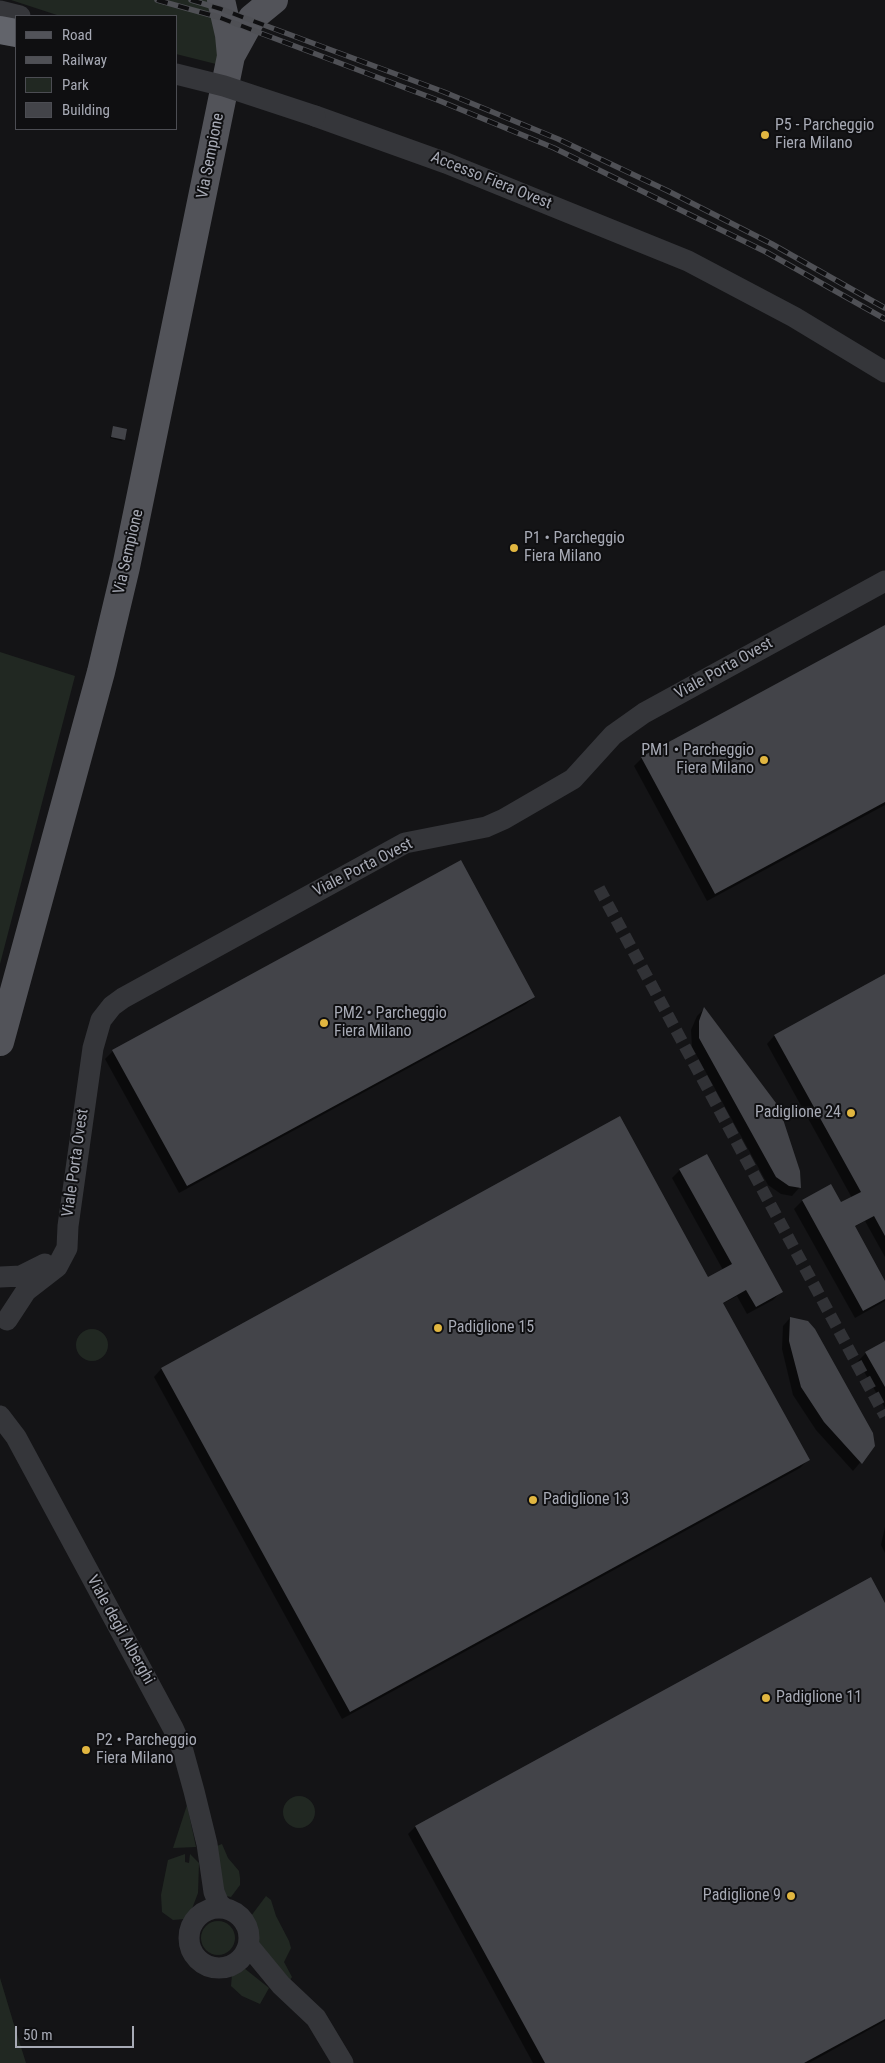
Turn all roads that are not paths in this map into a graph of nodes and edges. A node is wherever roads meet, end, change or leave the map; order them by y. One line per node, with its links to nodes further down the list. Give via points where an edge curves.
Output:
1 (221, 0): 9 (main road, Via Sempione)
2 (274, 0): 9 (main road, Via Sempione, via 252,18)
3 (0, 11): 4 (street)
4 (16, 15)
5 (0, 30): 6 (highway)
6 (15, 33)
7 (0, 42): 8 (street)
8 (15, 45)
9 (231, 56): 13 (main road, Via Sempione, via 124,576)
10 (178, 74): 11 (street, Accesso Fiera Ovest, bridge, via 315,116 446,163 688,261 794,317)
11 (885, 372)
12 (885, 581): 14 (street, Viale Porta Ovest, via 644,712 613,735 573,779 504,819 486,826 405,843 112,1006 101,1020 93,1048)
13 (1, 1046)
14 (68, 1226): 15 (street, Viale Porta Ovest, via 48,1262 28,1274); 17 (street, Viale Porta Ovest, via 67,1248 61,1261 26,1291)
15 (0, 1277)
16 (0, 1286): 17 (street, via 8,1301)
17 (3, 1326)
18 (0, 1416): 19 (street, Viale degli Alberghi, via 16,1437 173,1728 194,1791)
19 (208, 1857): 20 (street, Viale degli Alberghi, via 214,1892); 21 (street, Viale degli Alberghi)
20 (224, 1908): 21 (street, via 208,1910); 22 (street, via 244,1921 248,1928)
21 (196, 1920): 22 (street, via 190,1936 191,1946 203,1963 220,1968 229,1966)
22 (245, 1952): 23 (street, via 316,2018)
23 (343, 2063)

